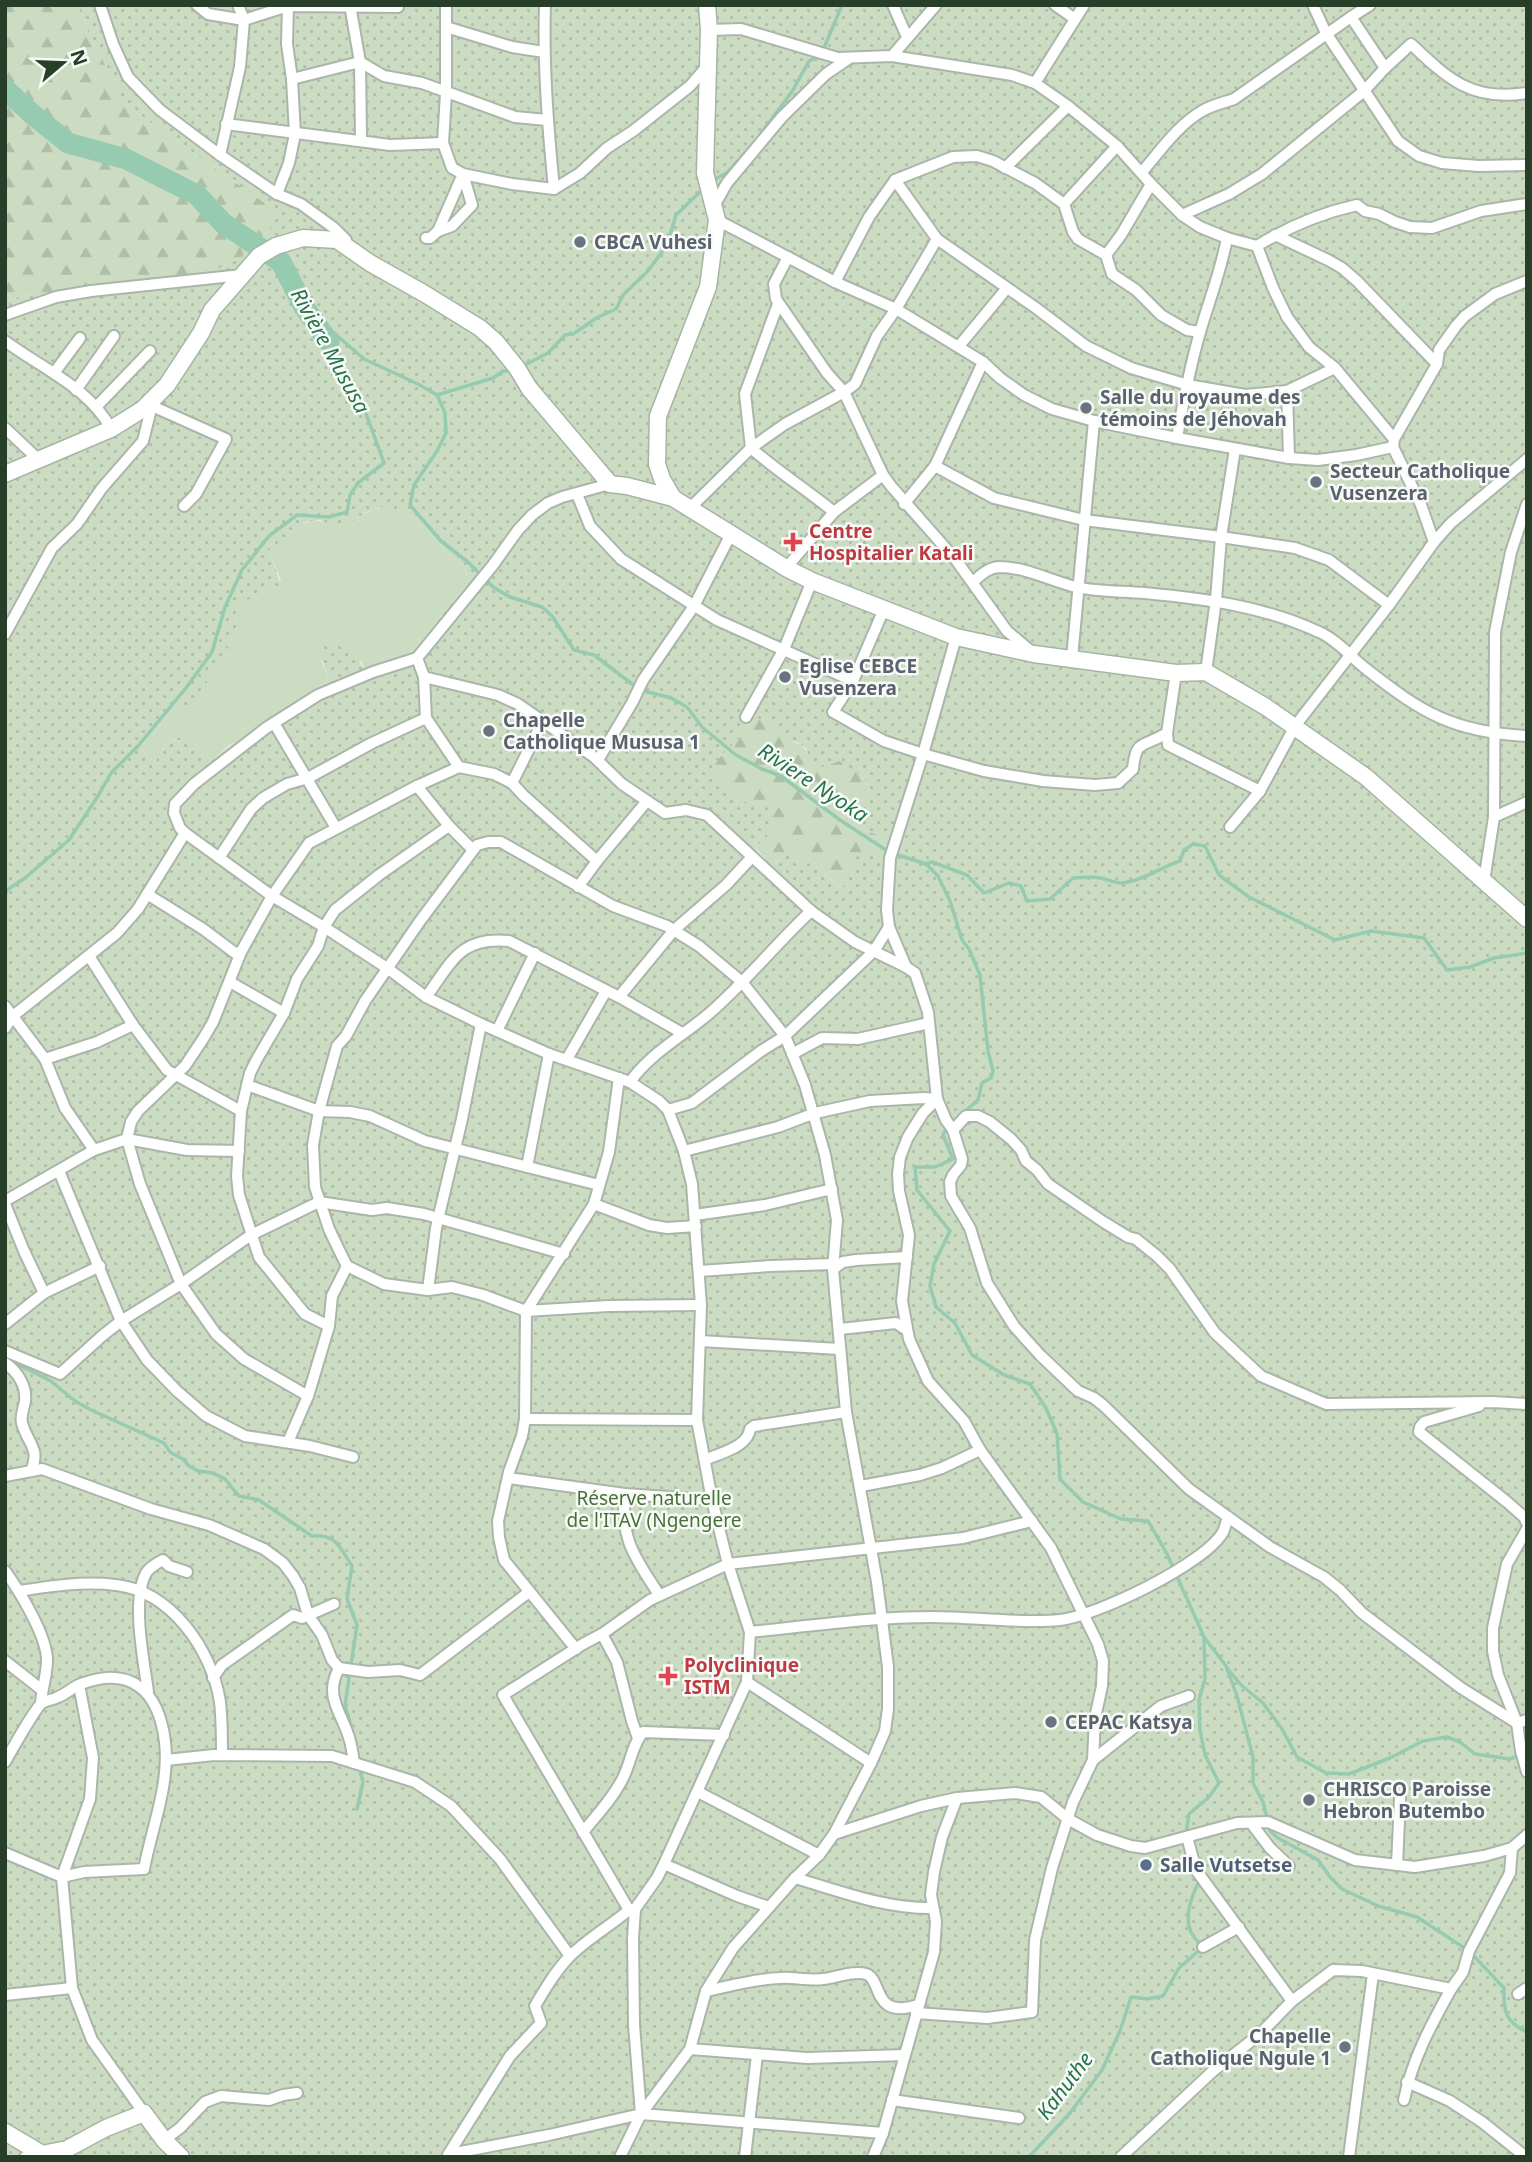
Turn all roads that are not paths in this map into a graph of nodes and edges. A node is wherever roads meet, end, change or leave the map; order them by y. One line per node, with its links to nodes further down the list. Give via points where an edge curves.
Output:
1 (100, 5): 41 (street, via 128,77 160,110)
2 (197, 5): 18 (street, via 208,14)
3 (239, 5): 18 (street)
4 (350, 5): 14 (street); 15 (street); 26 (street)
5 (446, 5): 19 (street)
6 (545, 5): 23 (street)
7 (707, 5): 20 (street)
8 (893, 5): 22 (street)
9 (936, 5): 22 (street)
10 (1055, 5): 17 (street)
11 (1084, 5): 17 (street)
12 (1313, 5): 21 (street)
13 (1370, 5): 16 (street)
14 (288, 6): 18 (street); 29 (street)
15 (398, 7)
16 (1351, 17): 21 (street); 28 (street)
17 (1075, 19): 30 (street)
18 (244, 20): 36 (street, via 240,67)
19 (446, 27): 23 (street); 32 (street)
20 (709, 30): 25 (street, via 741,29); 27 (street)
21 (1326, 33): 31 (street); 44 (street, via 1234,99 1190,120)
22 (907, 37): 24 (street)
23 (544, 52): 35 (street)
24 (892, 55): 25 (street); 30 (street)
25 (849, 58): 52 (street, via 782,117 727,183)
26 (360, 62): 29 (street); 32 (street, via 384,76); 38 (street)
27 (708, 65): 48 (street, via 690,86); 52 (street, via 705,173)
28 (1385, 68): 31 (street); 33 (street, via 1411,44 1463,87 1496,94)
29 (292, 79): 37 (street)
30 (1035, 83): 34 (street)
31 (1364, 91): 42 (street, via 1398,141 1419,156 1442,163); 53 (street, via 1262,174)
32 (446, 93): 35 (street, via 515,117); 39 (street)
33 (1527, 93)
34 (1068, 106): 40 (street); 43 (street)
35 (547, 120): 48 (street)
36 (226, 124): 37 (street); 41 (street)
37 (295, 134): 38 (street); 49 (street)
38 (361, 141): 39 (street)
39 (443, 143): 45 (street, via 452,168)
40 (1117, 146): 44 (street); 50 (street)
41 (220, 155): 49 (street)
42 (1527, 165)
43 (1005, 169): 46 (street, via 977,156 953,157); 50 (street)
44 (1142, 172): 47 (street)
45 (463, 174): 48 (street); 54 (street); 54 (street, via 472,205 452,226)
46 (895, 180): 57 (street); 65 (street)
47 (1151, 184): 53 (street); 61 (street)
48 (554, 189)
49 (277, 194): 60 (street, via 323,220)
50 (1064, 204): 61 (street, via 1073,232)
51 (1527, 204): 55 (street, via 1481,211 1432,228 1410,227 1357,205 1330,211)
52 (714, 206): 62 (street); 101 (street, via 708,287 658,416 657,464)
53 (1182, 215): 58 (street)
54 (438, 230): 56 (street)
55 (1275, 235): 59 (street); 77 (street, via 1342,268)
56 (426, 237)
57 (937, 239): 66 (street); 68 (street)
58 (1227, 239): 59 (street); 70 (street)
59 (1257, 247): 78 (street, via 1287,317 1309,347)
60 (359, 254): 63 (street, via 337,240 294,240 264,253); 99 (street, via 496,342 528,388)
61 (1106, 255): 70 (street, via 1112,274 1161,315)
62 (788, 257): 65 (street); 67 (street, via 774,284)
63 (242, 275): 69 (street, via 91,291); 84 (street, via 212,310)
64 (1527, 281): 77 (street, via 1495,294 1465,316 1439,350)
65 (835, 282): 68 (street)
66 (1007, 288): 73 (street); 80 (street, via 1086,346 1131,368)
67 (778, 304): 83 (street); 91 (street, via 745,394)
68 (895, 309): 73 (street); 83 (street, via 855,384)
69 (5, 315)
70 (1200, 332): 80 (street)
71 (114, 336): 81 (street)
72 (80, 338): 79 (street)
73 (959, 346): 76 (street)
74 (8, 347): 79 (street)
75 (150, 351): 85 (street)
76 (984, 362): 86 (street, via 1024,395); 96 (street)
77 (1437, 364): 90 (street)
78 (1335, 368): 82 (street); 90 (street)
79 (54, 373): 81 (street)
80 (1186, 385): 82 (street, via 1245,395); 89 (street)
81 (76, 390): 85 (street)
82 (1287, 391): 93 (street)
83 (844, 392): 91 (street); 98 (street)
84 (153, 402): 88 (street); 104 (street, via 226,439 196,494); 119 (street, via 143,441 52,548)
85 (96, 407): 88 (street)
86 (1094, 421): 89 (street); 107 (street)
87 (5, 428): 95 (street)
88 (111, 429): 95 (street)
89 (1177, 438): 92 (street)
90 (1394, 443): 93 (street, via 1356,456); 110 (street)
91 (751, 448): 105 (street); 106 (street)
92 (1236, 449): 93 (street); 109 (street)
93 (1289, 458)
94 (1527, 459): 110 (street)
95 (40, 461): 97 (street)
96 (935, 466): 102 (street); 107 (street, via 994,498)
97 (5, 474)
98 (883, 475): 102 (street); 106 (street)
99 (610, 484): 100 (street); 101 (street)
100 (578, 494): 117 (street, via 590,526 612,551); 124 (street, via 548,503 532,515)
101 (673, 498): 105 (street)
102 (904, 504): 113 (street)
103 (1527, 504): 136 (street, via 1511,552 1495,632)
104 (184, 506)
105 (690, 508): 108 (street)
106 (834, 512): 111 (street)
107 (1084, 520): 109 (street); 114 (street)
108 (731, 534): 111 (street); 117 (street)
109 (1220, 537): 115 (street); 116 (street, via 1322,556)
110 (1434, 542): 116 (street)
111 (786, 568): 112 (street)
112 (812, 581): 118 (street); 121 (street)
113 (973, 582): 114 (street, via 985,570 998,567); 122 (street, via 1007,631)
114 (1078, 587): 115 (street); 125 (street)
115 (1216, 600): 123 (street, via 1302,624 1324,634); 126 (street)
116 (1389, 605): 123 (street)
117 (694, 606): 121 (street); 139 (street, via 643,680)
118 (884, 609): 120 (street); 129 (street)
119 (5, 634)
120 (957, 637): 122 (street); 138 (street)
121 (784, 649): 129 (street); 130 (street)
122 (1034, 654): 125 (street)
123 (1349, 655): 134 (street); 136 (street, via 1422,710 1449,723)
124 (417, 658): 128 (street); 133 (street, via 318,695)
125 (1072, 658): 127 (street)
126 (1206, 672): 127 (street); 134 (street)
127 (1176, 673): 135 (street)
128 (424, 677): 131 (street); 132 (street, via 498,695)
129 (853, 681): 138 (street, via 833,712 884,741)
130 (746, 717)
131 (426, 718): 140 (street); 141 (street)
132 (543, 721): 139 (street); 142 (street)
133 (274, 723): 141 (street); 151 (street, via 175,804 174,813)
134 (1295, 726): 144 (street); 156 (street, via 1366,776)
135 (1167, 733): 138 (street, via 1140,745 1133,769 1118,783 1095,785 984,771); 144 (street, via 1168,745)
136 (1494, 734): 137 (street); 147 (street)
137 (1527, 736)
138 (923, 754): 163 (street, via 892,852)
139 (598, 760): 145 (street)
140 (459, 767): 142 (street); 143 (street)
141 (308, 778): 150 (street); 154 (street, via 287,783 251,809)
142 (512, 783): 155 (street)
143 (417, 786): 148 (street); 150 (street)
144 (1260, 791): 149 (street)
145 (647, 801): 153 (street, via 665,813 686,810 707,815); 155 (street)
146 (1527, 802): 147 (street)
147 (1493, 817): 156 (street)
148 (449, 826): 152 (street); 162 (street, via 335,910)
149 (1230, 827)
150 (335, 828): 159 (street, via 309,843)
151 (185, 832): 154 (street); 158 (street)
152 (472, 849): 157 (street, via 501,842); 170 (street)
153 (752, 857): 160 (street); 164 (street)
154 (219, 858): 159 (street)
155 (597, 861): 157 (street)
156 (1484, 881): 161 (street)
157 (578, 887): 164 (street)
158 (147, 894): 166 (street, via 235,953); 168 (street, via 117,933)
159 (272, 896): 162 (street); 166 (street)
160 (811, 911): 165 (street); 172 (street)
161 (1527, 919)
162 (324, 927): 170 (street); 177 (street)
163 (889, 927): 165 (street); 169 (street)
164 (674, 930): 172 (street); 175 (street)
165 (874, 951): 169 (street); 185 (street)
166 (241, 952): 171 (street)
167 (535, 953): 173 (street); 174 (street, via 509,941 480,941 460,952); 183 (street)
168 (89, 956): 178 (street); 181 (street)
169 (906, 967): 179 (street, via 915,973)
170 (387, 968): 174 (street); 196 (street, via 337,1046)
171 (230, 982): 177 (street); 190 (street, via 204,1039)
172 (742, 982): 184 (street); 185 (street)
173 (606, 990): 175 (street); 189 (street)
174 (426, 997): 180 (street)
175 (619, 997): 184 (street)
176 (5, 1006): 178 (street)
177 (284, 1013): 192 (street)
178 (13, 1016): 182 (street); 188 (street)
179 (929, 1023): 187 (street, via 858,1039 822,1038); 193 (street)
180 (481, 1024): 183 (street); 200 (street)
181 (133, 1025): 188 (street); 190 (street)
182 (5, 1028)
183 (497, 1031): 186 (street)
184 (682, 1033): 191 (street)
185 (785, 1036): 187 (street); 194 (street, via 692,1103)
186 (549, 1054): 189 (street); 204 (street)
187 (792, 1054): 197 (street)
188 (46, 1059): 201 (street, via 65,1108)
189 (567, 1059): 191 (street)
190 (174, 1076): 195 (street); 199 (street, via 138,1111)
191 (624, 1080): 194 (street); 206 (street)
192 (247, 1085): 195 (street); 196 (street)
193 (937, 1099): 197 (street, via 870,1101); 198 (street); 215 (street, via 923,1113 900,1157 899,1191 909,1235)
194 (668, 1110): 203 (street)
195 (241, 1111): 202 (street)
196 (319, 1111): 200 (street, via 370,1116); 208 (street, via 313,1145)
197 (815, 1113): 203 (street); 207 (street)
198 (950, 1126): 235 (street, via 966,1116 990,1122 1011,1139 1048,1184 1136,1240 1170,1269 1214,1333 1261,1376 1326,1404); 250 (street, via 962,1159 950,1182 951,1196 970,1228 987,1283 1004,1312 1078,1391 1104,1406 1189,1489)
199 (127, 1139): 201 (street); 202 (street, via 187,1150); 220 (street, via 140,1184)
200 (455, 1149): 204 (street); 211 (street)
201 (93, 1150): 205 (street)
202 (239, 1151): 213 (street, via 239,1195)
203 (684, 1151): 212 (street)
204 (527, 1167): 206 (street)
205 (59, 1171): 209 (street); 216 (street)
206 (598, 1185): 210 (street)
207 (832, 1189): 212 (street); 218 (street, via 836,1220)
208 (319, 1202): 211 (street); 213 (street); 217 (street)
209 (5, 1203): 222 (street)
210 (594, 1204): 212 (street, via 649,1226 667,1228); 214 (street)
211 (439, 1218): 214 (street); 221 (street)
212 (695, 1221): 219 (street)
213 (251, 1235): 220 (street); 227 (street, via 259,1257 305,1314)
214 (564, 1254): 224 (street)
215 (907, 1257): 218 (street, via 856,1260); 229 (street, via 902,1301)
216 (100, 1266): 222 (street); 225 (street)
217 (347, 1266): 221 (street, via 384,1284); 227 (street, via 332,1296)
218 (833, 1267): 219 (street); 228 (street)
219 (700, 1271): 223 (street)
220 (181, 1284): 225 (street); 234 (street, via 216,1334 244,1359)
221 (428, 1290): 224 (street, via 452,1287)
222 (44, 1293): 226 (street)
223 (701, 1305): 224 (street); 230 (street)
224 (526, 1311): 238 (street)
225 (121, 1321): 232 (street, via 60,1374); 240 (street, via 147,1360 206,1416 245,1436)
226 (5, 1324)
227 (329, 1326): 234 (street)
228 (840, 1329): 229 (street, via 896,1323); 231 (street)
229 (907, 1330): 241 (street, via 928,1381 964,1421)
230 (700, 1341): 231 (street); 239 (street)
231 (839, 1349): 237 (street)
232 (5, 1351)
233 (5, 1363): 244 (street, via 22,1381 26,1397 22,1423 35,1450)
234 (308, 1396): 240 (street)
235 (1493, 1402): 236 (street); 252 (street, via 1424,1422 1419,1432)
236 (1527, 1404)
237 (846, 1412): 243 (street, via 754,1426 746,1441); 247 (street)
238 (525, 1419): 239 (street); 246 (street)
239 (697, 1420): 243 (street)
240 (288, 1443): 242 (street)
241 (980, 1450): 247 (street, via 920,1475); 251 (street)
242 (353, 1457)
243 (705, 1460): 249 (street)
244 (32, 1471): 245 (street); 264 (street, via 42,1469 209,1525 264,1549 293,1576)
245 (5, 1476)
246 (508, 1478): 248 (street); 259 (street, via 499,1537 504,1560)
247 (861, 1486): 254 (street)
248 (625, 1494): 249 (street); 261 (street, via 623,1516 630,1548)
249 (712, 1500): 255 (street)
250 (1228, 1517): 263 (street, via 1222,1533 1193,1562); 278 (street, via 1324,1577 1362,1613 1461,1688)
251 (1032, 1521): 254 (street, via 963,1538); 263 (street)
252 (1527, 1523)
253 (1527, 1529): 278 (street, via 1507,1564 1493,1628 1498,1675)
254 (872, 1547): 255 (street); 265 (street)
255 (728, 1564): 261 (street); 266 (street)
256 (5, 1571): 258 (street)
257 (187, 1572): 260 (street, via 163,1560 145,1574)
258 (19, 1591): 260 (street, via 69,1584 117,1585); 274 (street, via 45,1645)
259 (530, 1592): 268 (street); 270 (street, via 420,1675)
260 (141, 1593): 271 (street, via 173,1613 203,1652); 275 (street, via 138,1612)
261 (659, 1595): 267 (street)
262 (334, 1604): 264 (street)
263 (1084, 1614): 265 (street, via 1040,1621); 284 (street, via 1103,1661)
264 (308, 1615): 270 (street); 271 (street, via 293,1615 222,1665)
265 (882, 1619): 266 (street); 288 (street, via 888,1709)
266 (750, 1632): 272 (street)
267 (602, 1634): 268 (street); 280 (street, via 617,1662)
268 (576, 1649): 294 (street, via 503,1695)
269 (5, 1661): 274 (street)
270 (339, 1668): 287 (street, via 332,1690)
271 (213, 1678): 282 (street)
272 (747, 1682): 279 (street); 288 (street)
273 (79, 1685): 275 (street, via 115,1678); 277 (street); 304 (street, via 93,1758 90,1798)
274 (42, 1690): 277 (street)
275 (148, 1692): 283 (street, via 161,1722)
276 (1189, 1696): 284 (street, via 1161,1706)
277 (41, 1703): 281 (street)
278 (1522, 1721): 285 (street)
279 (724, 1735): 280 (street, via 643,1732); 289 (street)
280 (638, 1738): 294 (street, via 623,1778)
281 (9, 1748): 286 (street)
282 (222, 1755): 283 (street); 287 (street, via 332,1756)
283 (166, 1760): 304 (street, via 144,1868)
284 (1093, 1760): 292 (street)
285 (1523, 1761)
286 (5, 1762)
287 (354, 1763): 311 (street, via 415,1782 451,1806 500,1859)
288 (872, 1763): 295 (street)
289 (698, 1791): 300 (street); 301 (street)
290 (957, 1798): 292 (street, via 1015,1793 1041,1797); 295 (street); 307 (street, via 934,1872)
291 (1400, 1798): 303 (street)
292 (1068, 1819): 297 (street, via 1131,1846 1145,1848); 318 (street, via 1035,1940 1032,2012 987,2018)
293 (1257, 1822): 297 (street); 302 (street, via 1270,1848); 303 (street, via 1268,1822 1355,1860)
294 (583, 1832): 308 (street)
295 (834, 1834): 300 (street)
296 (1527, 1835): 298 (street)
297 (1187, 1837): 309 (street, via 1196,1870)
298 (1512, 1848): 303 (street, via 1430,1866); 314 (street, via 1510,1873)
299 (5, 1853): 304 (street)
300 (819, 1854): 305 (street)
301 (664, 1864): 306 (street); 308 (street)
302 (1289, 1866)
303 (1397, 1866)
304 (62, 1877): 313 (street)
305 (795, 1878): 306 (street); 307 (street, via 878,1902)
306 (769, 1907): 315 (street, via 733,1948)
307 (933, 1908): 318 (street, via 935,1945)
308 (632, 1909): 311 (street); 327 (street)
309 (1239, 1927): 310 (street); 317 (street)
310 (1203, 1947)
311 (570, 1956): 334 (street, via 535,2006 541,2023 510,2056)
312 (1373, 1974): 314 (street); 317 (street, via 1333,1970); 341 (street)
313 (72, 1988): 316 (street); 326 (street, via 92,2040)
314 (1451, 1989): 322 (street)
315 (706, 1991): 318 (street, via 780,1978 866,1974 886,2004); 319 (street)
316 (5, 1995)
317 (1292, 2001): 340 (street)
318 (917, 2009): 321 (street)
319 (690, 2049): 320 (street); 327 (street)
320 (757, 2055): 321 (street); 329 (street)
321 (905, 2055): 324 (street)
322 (1407, 2082): 325 (street); 342 (street, via 1450,2101)
323 (297, 2093): 332 (street, via 269,2100 221,2096 205,2102)
324 (892, 2100): 328 (street); 331 (street)
325 (1404, 2100)
326 (144, 2113): 332 (street); 333 (street, via 66,2149)
327 (641, 2114): 329 (street); 334 (street); 337 (street)
328 (1019, 2118)
329 (750, 2122): 331 (street); 338 (street)
330 (5, 2132): 333 (street)
331 (883, 2133): 339 (street)
332 (164, 2140): 336 (street)
333 (41, 2155): 335 (street)
334 (449, 2156)
335 (25, 2157)
336 (181, 2157)
337 (620, 2157)
338 (745, 2157)
339 (873, 2157)
340 (1121, 2157)
341 (1349, 2157)
342 (1526, 2157)

